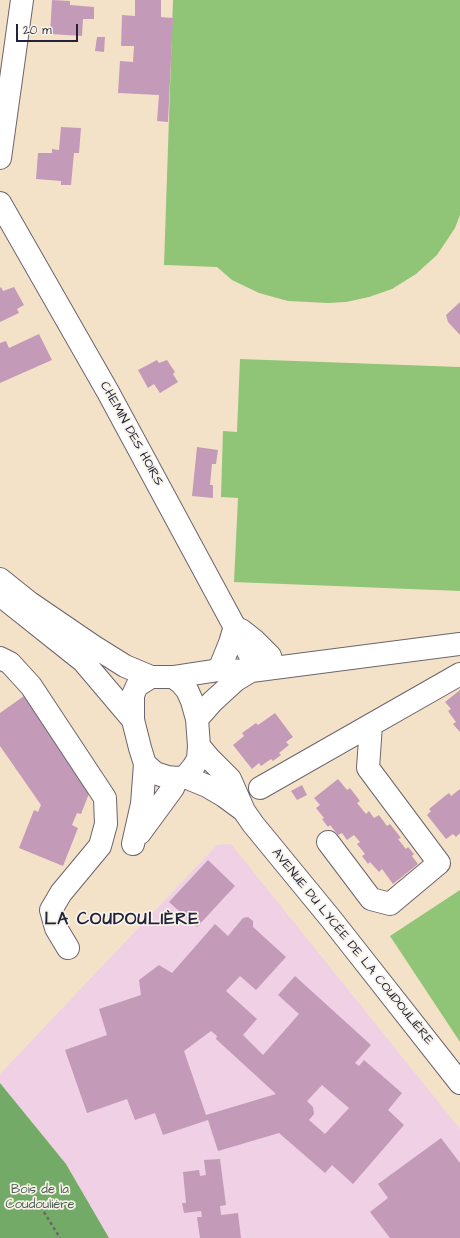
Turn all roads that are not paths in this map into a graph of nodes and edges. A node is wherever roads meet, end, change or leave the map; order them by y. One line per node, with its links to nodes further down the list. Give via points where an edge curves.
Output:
1 (22, 0): 2 (street)
2 (0, 158)
3 (0, 203): 6 (street, CHEMIN DES HOIRS, via 104,386)
4 (0, 579): 12 (street, via 93,646 125,666)
5 (0, 595): 15 (street, via 83,661)
6 (235, 626): 9 (street); 10 (street, CHEMIN DES HOIRS, via 251,659)
7 (460, 644): 10 (street)
8 (0, 658): 23 (street, via 10,663 31,686 105,798 106,824 100,846 61,893 51,910 56,928)
9 (219, 670): 10 (street); 13 (street)
10 (261, 670): 14 (street, via 236,680)
11 (460, 674): 16 (street)
12 (151, 676): 13 (street); 15 (street, via 137,686 133,695)
13 (173, 678): 14 (street, via 187,690)
14 (197, 719): 17 (street)
15 (133, 720): 18 (street)
16 (371, 725): 20 (street); 22 (street, via 368,768 439,863 390,904 371,899)
17 (200, 746): 19 (street, via 194,766); 21 (street, AVENUE DU LYCÉE DE LA COUDOULIÈRE, via 230,779)
18 (145, 764): 19 (street, via 155,773); 19 (street, via 142,804 133,844)
19 (181, 778): 21 (street, AVENUE DU LYCÉE DE LA COUDOULIÈRE, via 207,786)
20 (260, 788)
21 (244, 811): 24 (street, AVENUE DU LYCÉE DE LA COUDOULIÈRE)
22 (328, 842)
23 (68, 948)
24 (460, 1082)

